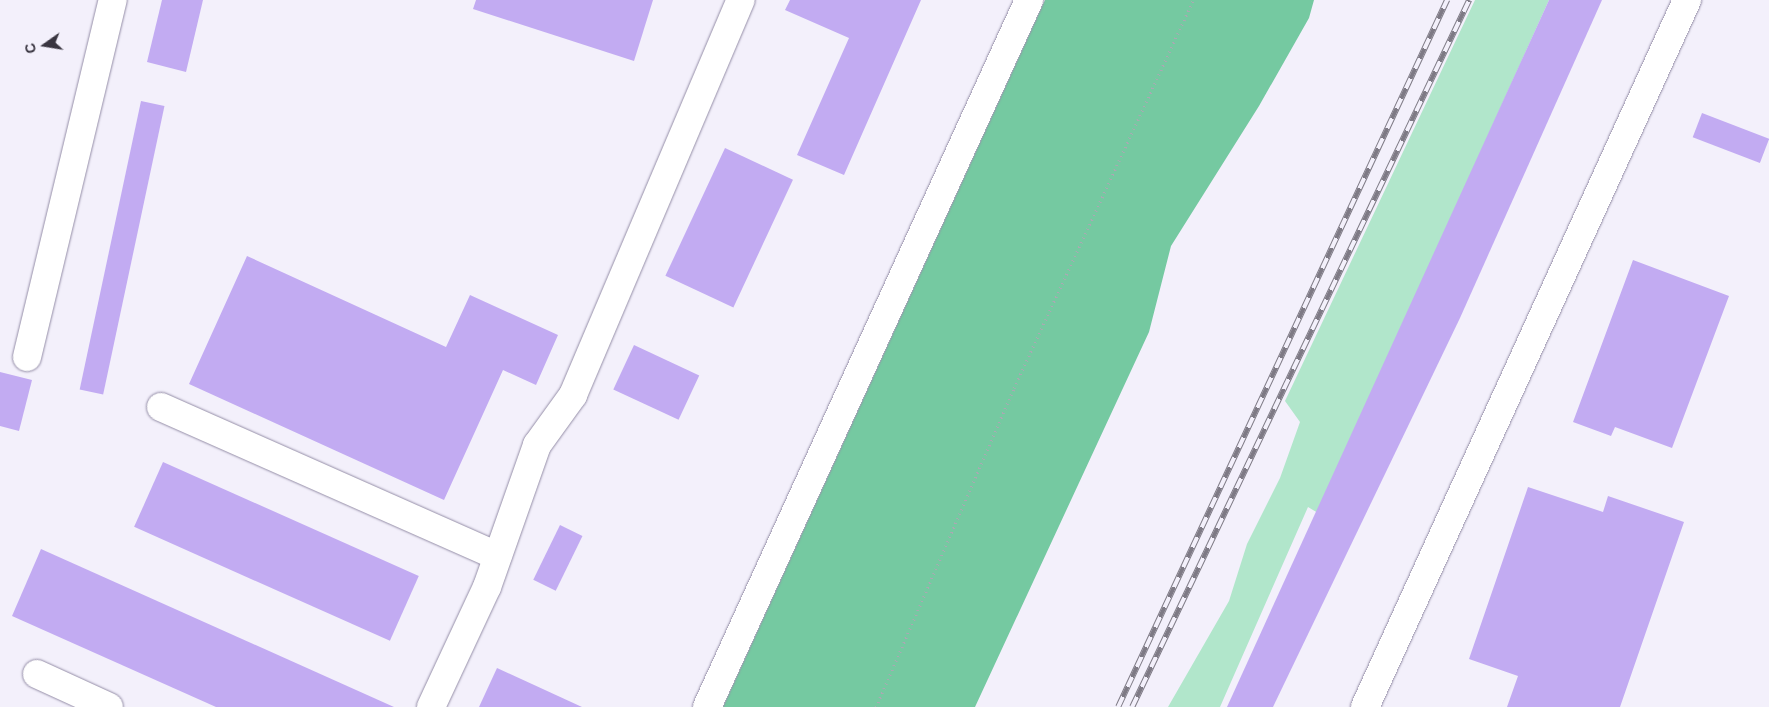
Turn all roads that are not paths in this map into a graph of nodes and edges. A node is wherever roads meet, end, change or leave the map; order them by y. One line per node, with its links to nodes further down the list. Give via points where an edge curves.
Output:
1 (113, 0): 5 (street)
2 (741, 0): 7 (street, via 573,395 537,445)
3 (1029, 0): 11 (street)
4 (1687, 0): 12 (street)
5 (27, 358)
6 (162, 407): 7 (street)
7 (498, 556): 10 (street)
8 (37, 674): 9 (street)
9 (109, 707)
10 (430, 707)
11 (707, 707)
12 (1365, 707)

